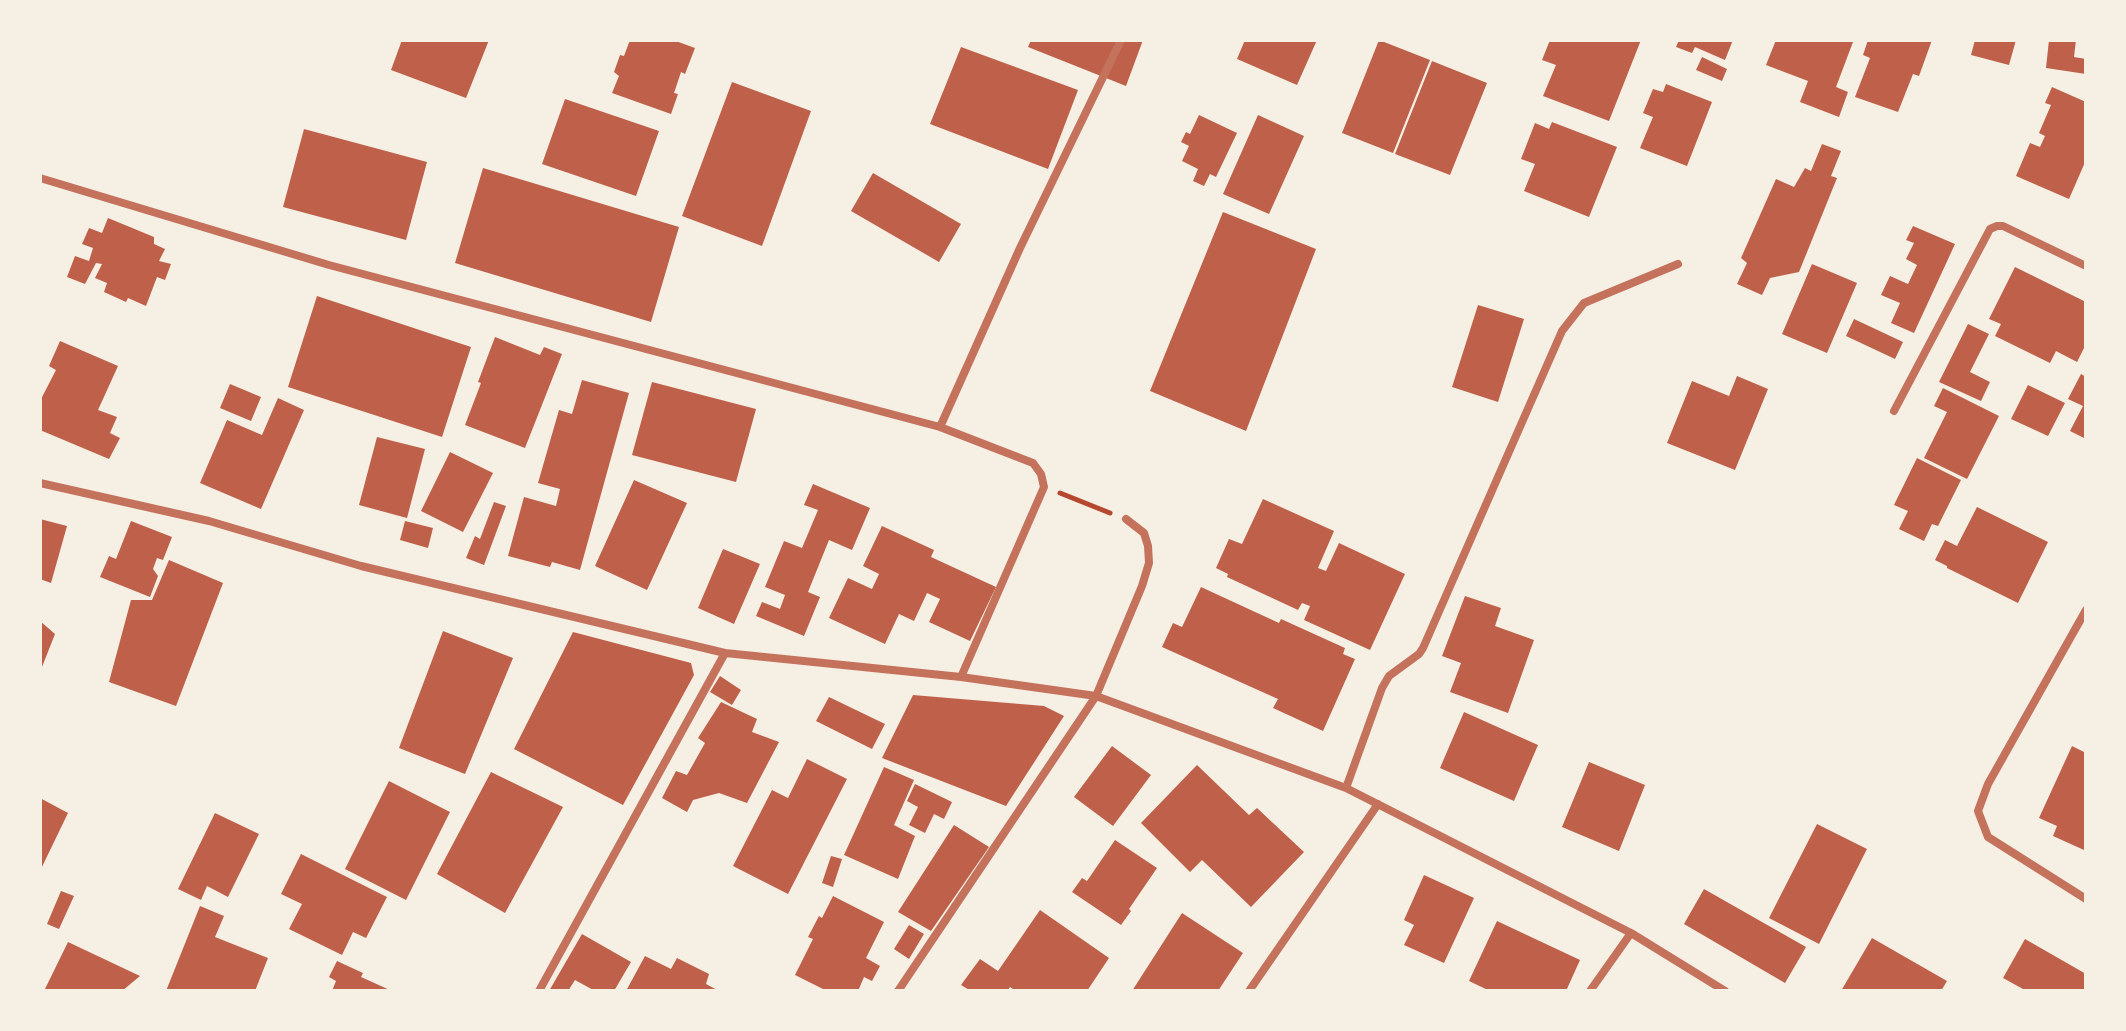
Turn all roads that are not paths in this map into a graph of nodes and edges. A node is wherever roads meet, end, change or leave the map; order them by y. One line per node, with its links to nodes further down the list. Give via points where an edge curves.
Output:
1 (1121, 40): 6 (street)
2 (40, 178): 6 (street, via 329,265)
3 (1678, 264): 13 (street, via 1584,303 1562,331 1423,648 1382,688)
4 (2086, 266): 5 (street, via 2003,226 1990,229)
5 (1894, 411)
6 (940, 427): 11 (street, via 1033,463 1044,487)
7 (40, 483): 10 (street)
8 (1126, 519): 12 (street, via 1144,533 1149,563)
9 (2086, 610): 15 (street, via 1978,811 1988,837)
10 (725, 653): 11 (street); 17 (street)
11 (961, 677): 12 (street)
12 (1096, 696): 13 (street); 18 (street)
13 (1346, 788): 14 (street)
14 (1378, 804): 16 (street); 19 (street)
15 (2086, 899)
16 (1631, 933): 20 (street); 21 (street)
17 (539, 991)
18 (898, 991)
19 (1249, 991)
20 (1590, 991)
21 (1725, 991)

